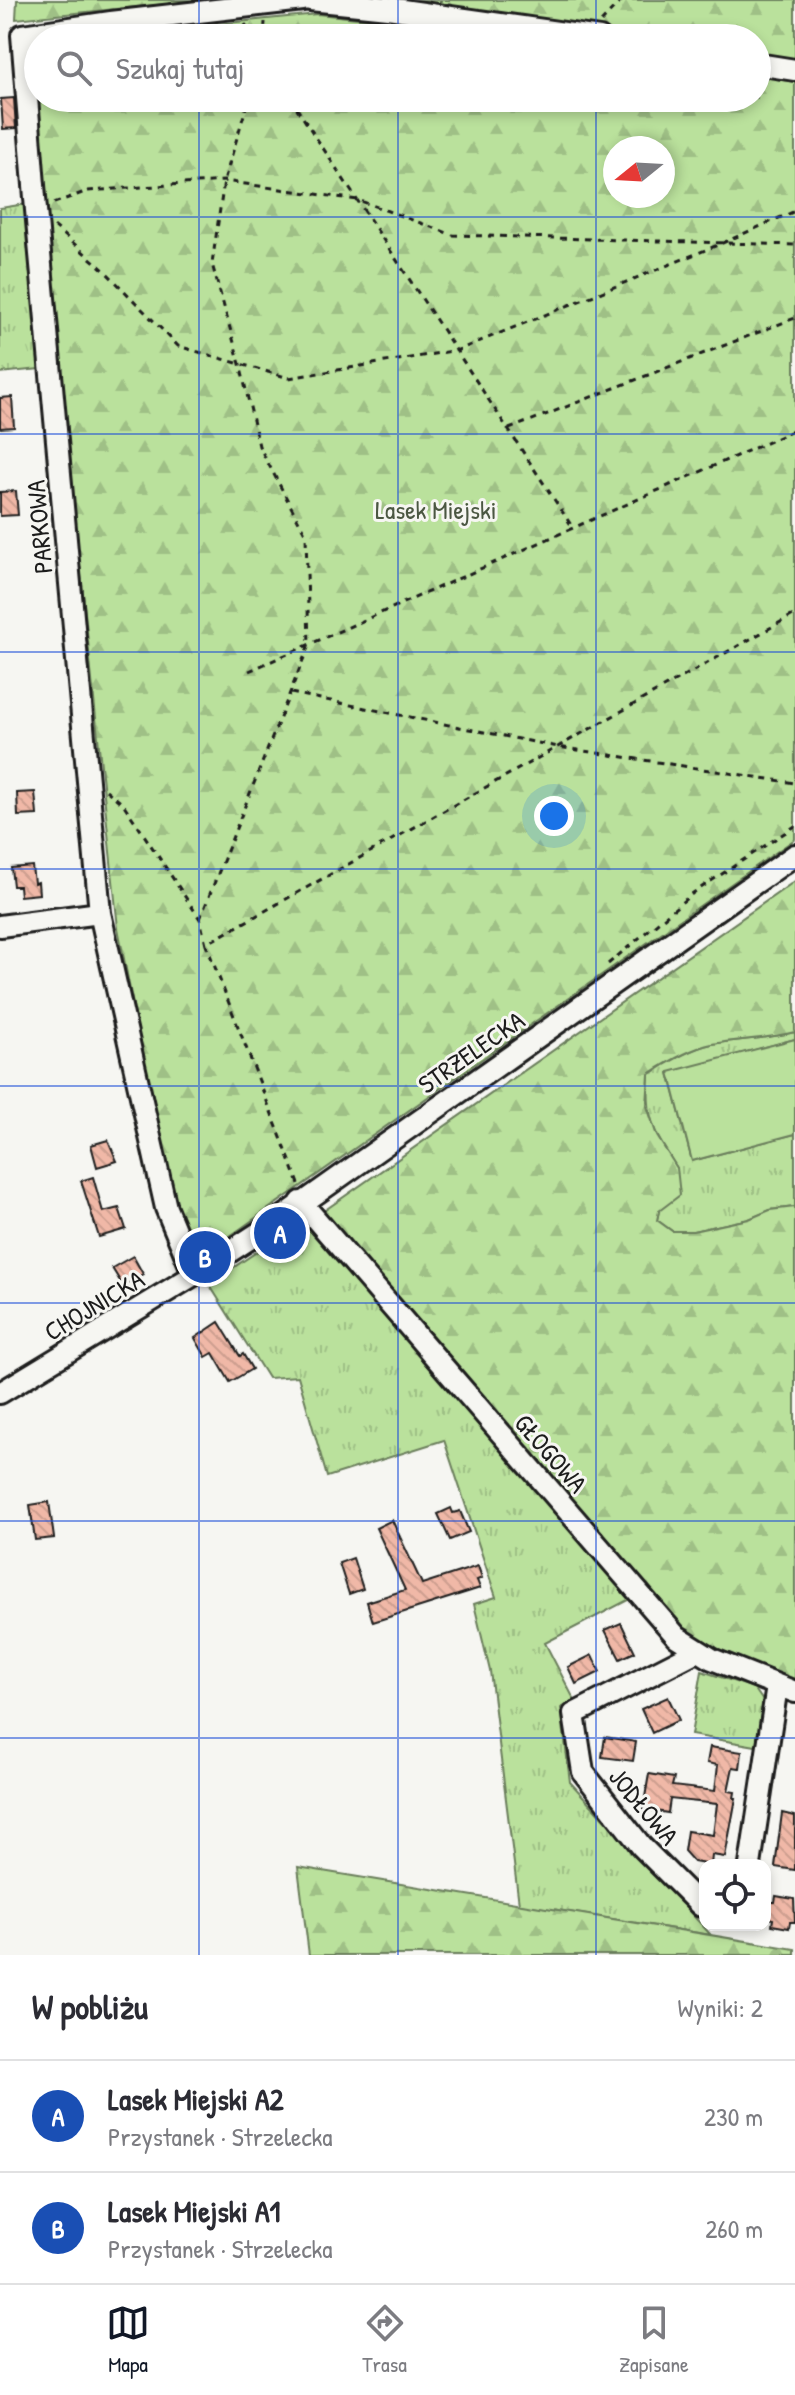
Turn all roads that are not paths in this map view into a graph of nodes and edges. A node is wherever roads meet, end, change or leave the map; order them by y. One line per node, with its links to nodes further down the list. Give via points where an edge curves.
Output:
1 (303, 0): 3 (street, PARKOWA)
2 (310, 0): 4 (street)
3 (98, 24)
4 (502, 24)
5 (24, 35): 6 (street, PARKOWA)
6 (24, 60)
7 (771, 66): 8 (street)
8 (795, 70)
9 (28, 112): 11 (street, PARKOWA)
10 (795, 855): 13 (street, STRZELECKA)
11 (100, 913): 12 (street); 14 (street, PARKOWA, via 166,1208)
12 (0, 926)
13 (300, 1193): 14 (street, STRZELECKA, via 283,1217); 17 (street, GŁOGOWA, via 654,1612)
14 (194, 1275): 15 (street, STRZELECKA)
15 (174, 1288): 16 (street, CHOJNICKA)
16 (0, 1393)
17 (697, 1651): 18 (street, GŁOGOWA); 20 (street, JODŁOWA, via 574,1714 583,1772 642,1847)
18 (786, 1689): 19 (street)
19 (751, 1859)
20 (699, 1904)

